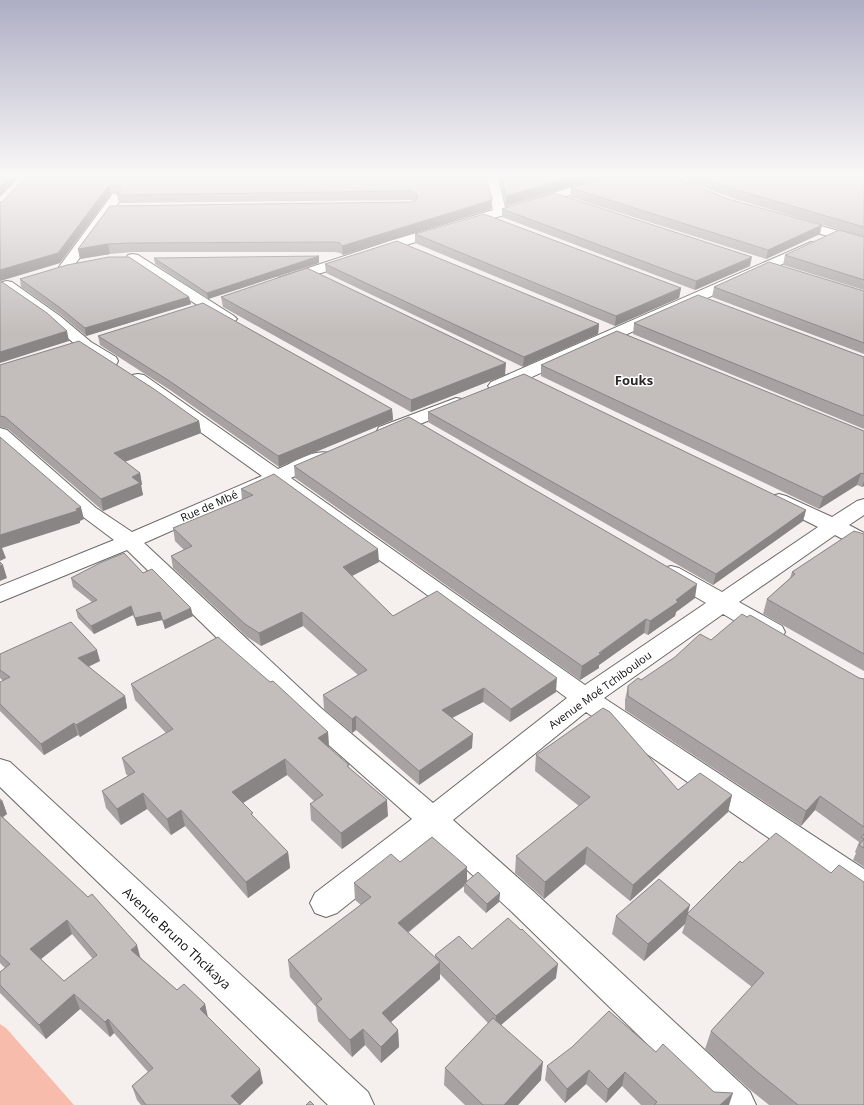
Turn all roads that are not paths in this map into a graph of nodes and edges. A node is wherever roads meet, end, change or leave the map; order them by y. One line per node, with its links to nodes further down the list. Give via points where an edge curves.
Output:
1 (94, 229): 14 (street)
2 (437, 229): 5 (street)
3 (816, 229): 4 (street)
4 (836, 234): 6 (street); 15 (street)
5 (406, 236): 7 (street); 13 (street, via 354,257)
6 (864, 242)
7 (420, 252)
8 (133, 258): 9 (street); 11 (street); 23 (street)
9 (155, 258)
10 (746, 258): 15 (street)
11 (118, 259)
12 (86, 263): 14 (street)
13 (312, 264): 17 (street); 19 (street)
14 (66, 267): 16 (street)
15 (776, 268): 20 (street)
16 (51, 272)
17 (331, 282)
18 (10, 284): 35 (street, via 85,345 163,395)
19 (272, 284)
20 (689, 295): 21 (street); 24 (street)
21 (718, 306)
22 (594, 325): 24 (street)
23 (248, 330)
24 (615, 334): 25 (street); 27 (street)
25 (637, 343)
26 (501, 365): 27 (street)
27 (523, 376): 28 (street); 30 (street)
28 (544, 386)
29 (390, 410): 30 (street)
30 (410, 421): 31 (street); 33 (street)
31 (430, 433)
32 (0, 434): 39 (street, via 89,512)
33 (371, 437)
34 (337, 451): 35 (street, Rue de Mbé)
35 (276, 477): 39 (street, Rue de Mbé); 45 (street)
36 (762, 492): 38 (street)
37 (864, 505): 38 (street, Avenue Moé Tchiboulou)
38 (833, 526): 40 (street); 43 (street, Avenue Moé Tchiboulou)
39 (130, 541): 42 (street, Rue de Mbé); 47 (street, via 312,715)
40 (864, 542)
41 (655, 563): 43 (street)
42 (0, 595)
43 (723, 603): 44 (street); 45 (street, Avenue Moé Tchiboulou)
44 (790, 642)
45 (585, 698): 47 (street, Avenue Moé Tchiboulou); 48 (street)
46 (0, 770): 50 (street, Avenue Bruno Thcikaya)
47 (433, 820): 49 (street, Avenue Moé Tchiboulou); 51 (street)
48 (864, 886)
49 (326, 903)
50 (355, 1105)
51 (737, 1105)

